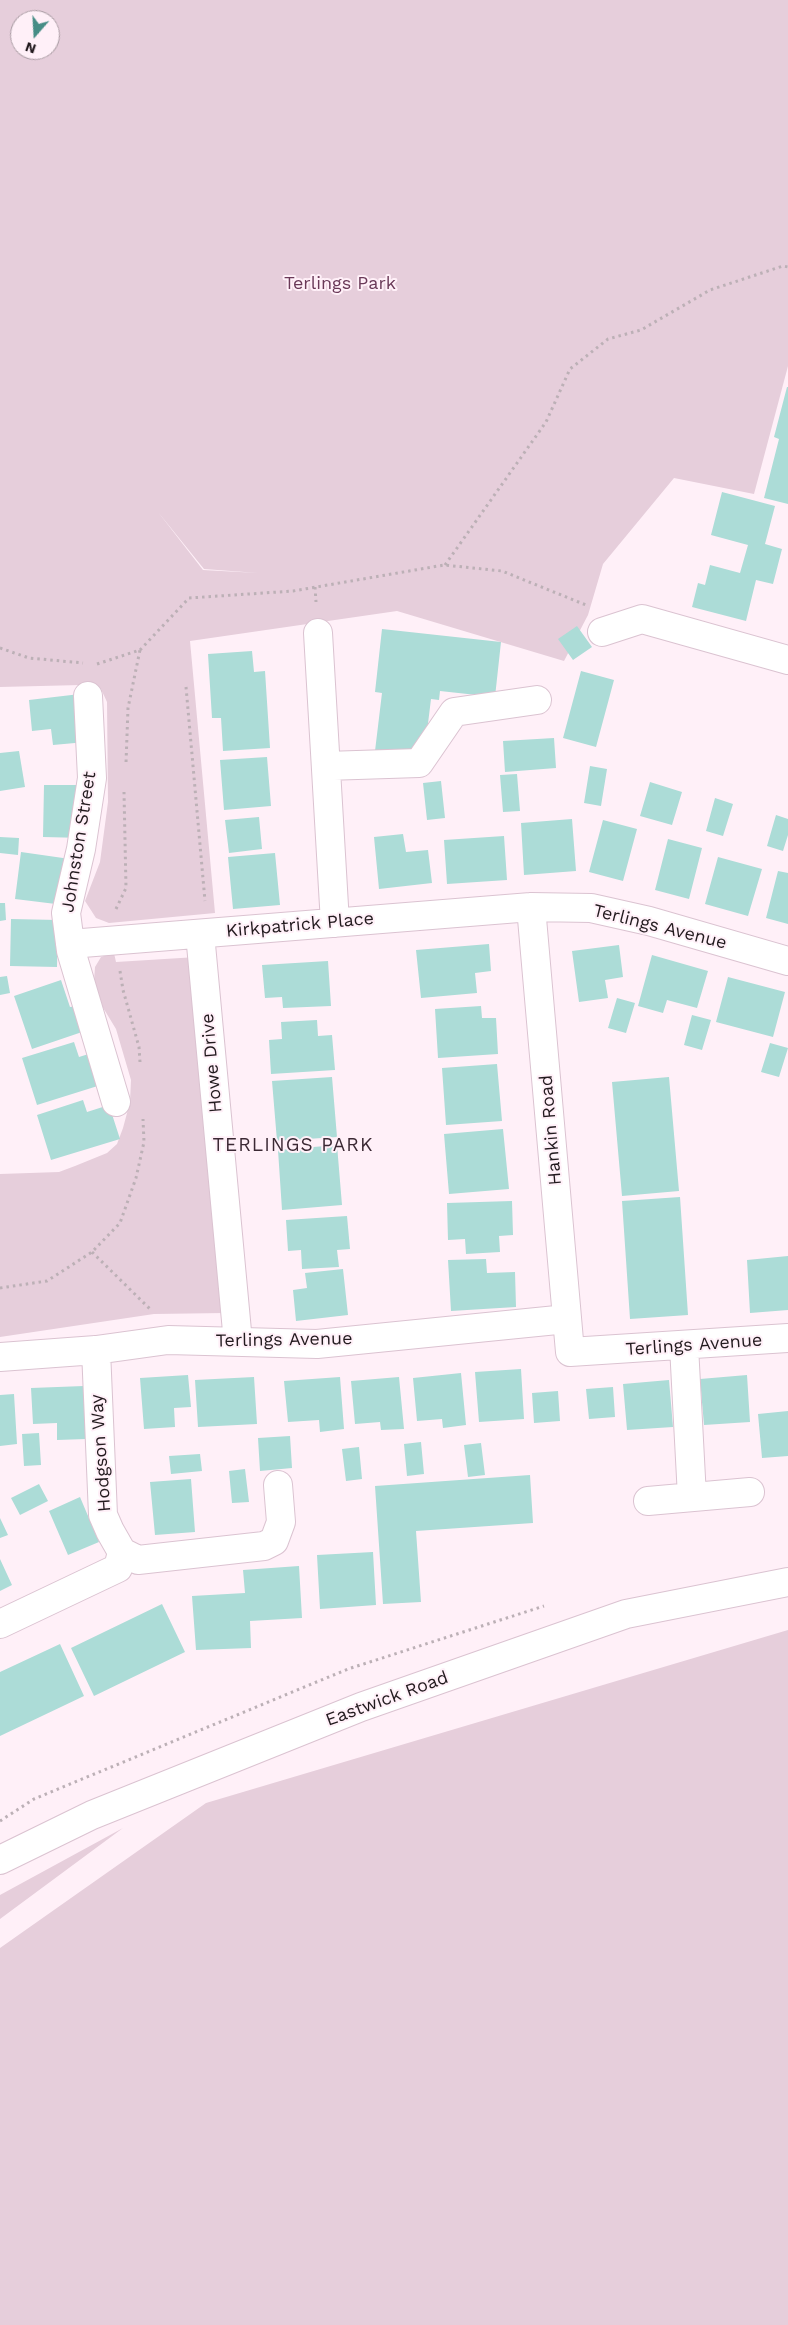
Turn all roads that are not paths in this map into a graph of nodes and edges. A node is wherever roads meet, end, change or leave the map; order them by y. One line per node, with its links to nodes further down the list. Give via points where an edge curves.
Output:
1 (602, 632): 3 (street, via 642,619)
2 (318, 633): 6 (street)
3 (788, 660)
4 (88, 696): 10 (street, Johnston Street, via 92,778 82,850 66,913)
5 (537, 700): 6 (street, via 454,712 419,763)
6 (326, 766): 8 (street)
7 (530, 907): 8 (street, Kirkpatrick Place); 11 (street, Terlings Avenue, via 591,908 649,921); 13 (street, Hankin Road)
8 (335, 923): 9 (street, Kirkpatrick Place)
9 (204, 933): 10 (street, Kirkpatrick Place); 15 (street, Howe Drive)
10 (70, 944): 12 (street, Johnston Street)
11 (788, 961)
12 (116, 1102)
13 (567, 1319): 15 (street, Terlings Avenue, via 318,1344); 18 (street, Hankin Road)
14 (788, 1338): 16 (street, Terlings Avenue)
15 (238, 1342): 17 (street, Terlings Avenue, via 168,1340)
16 (684, 1346): 18 (street, Terlings Avenue); 22 (street)
17 (96, 1350): 19 (street, Terlings Avenue); 24 (street, Hodgson Way, via 103,1515)
18 (570, 1352)
19 (0, 1357)
20 (278, 1485): 24 (street, via 281,1522 274,1541 264,1546 138,1560)
21 (750, 1492): 22 (street)
22 (692, 1497): 23 (street)
23 (648, 1501)
24 (122, 1552): 26 (street, via 118,1568)
25 (788, 1582): 27 (street, Eastwick Road, via 626,1614 379,1700 92,1815)
26 (0, 1624)
27 (0, 1860)

